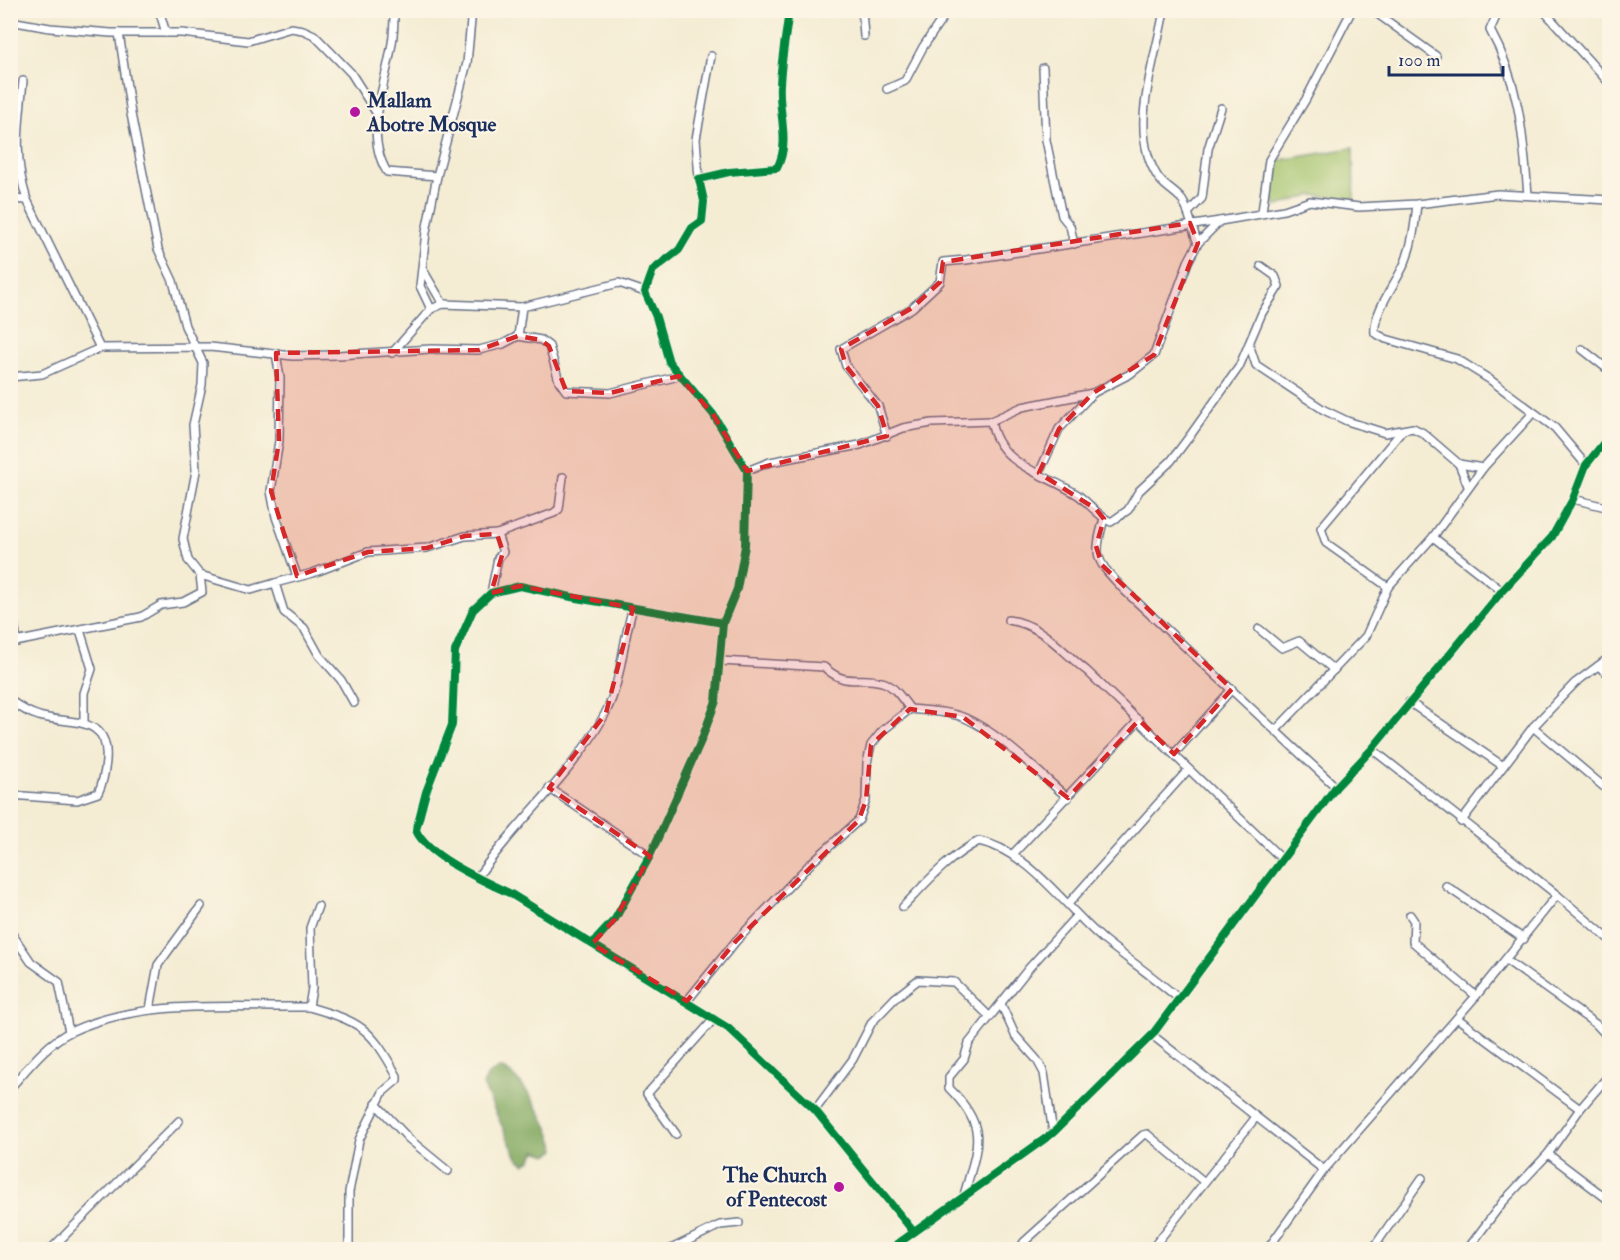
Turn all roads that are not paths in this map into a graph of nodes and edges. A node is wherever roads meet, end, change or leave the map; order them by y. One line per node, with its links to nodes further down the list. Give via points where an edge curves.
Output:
1 (159, 10): 14 (street)
2 (394, 10): 23 (street, via 393,42)
3 (472, 10): 24 (street, via 467,63)
4 (789, 10): 25 (street, via 780,88 784,149 777,168)
5 (862, 10): 15 (street)
6 (948, 10): 21 (street, via 922,46 905,81)
7 (1164, 10): 32 (street, via 1147,87 1143,135 1155,173 1164,187 1181,199)
8 (1352, 10): 31 (street, via 1269,160)
9 (1372, 10): 17 (street)
10 (1499, 10): 26 (street, via 1490,30 1505,56 1514,86)
11 (1543, 10): 20 (street)
12 (10, 21): 13 (street)
13 (119, 33): 14 (street); 46 (street, via 158,249 185,326)
14 (166, 33): 23 (street, via 248,41 291,28 303,30 314,35 351,73)
15 (864, 36)
16 (711, 56): 25 (street, via 696,139)
17 (1436, 56)
18 (1042, 68): 36 (street, via 1046,140 1062,216 1070,226)
19 (23, 81): 28 (street, via 17,144 18,173)
20 (1610, 84)
21 (887, 89)
22 (1221, 108): 32 (street, via 1208,149 1202,198)
23 (377, 114): 24 (street, via 378,152 387,172)
24 (437, 176): 38 (street)
25 (699, 179): 39 (street, via 704,201 702,221 692,228 679,250 653,270)
26 (1528, 195): 29 (street); 30 (street, via 1477,196)
27 (10, 199): 28 (street)
28 (27, 200): 45 (street)
29 (1610, 201)
30 (1417, 204): 31 (street, via 1359,207 1310,201); 56 (street, via 1406,262 1376,321 1375,333 1457,359)
31 (1262, 212): 33 (street)
32 (1188, 213): 34 (street)
33 (1220, 221): 34 (street); 35 (street)
34 (1190, 223): 35 (street); 36 (street)
35 (1198, 243): 55 (street, via 1177,287 1154,355 1130,374)
36 (1074, 244): 60 (street, via 944,261 940,282 912,308 841,349 846,366 878,406)
37 (1261, 266): 44 (street, via 1275,276 1279,286 1262,313)
38 (423, 270): 40 (street); 42 (street, via 420,286)
39 (645, 292): 41 (street, via 619,283); 53 (street, via 669,362)
40 (443, 304): 41 (street); 42 (street)
41 (522, 307): 43 (street)
42 (431, 309): 48 (street)
43 (518, 336): 48 (street, via 479,350); 53 (street, via 541,340 549,346 566,392 610,393)
44 (1250, 344): 50 (street); 51 (street)
45 (100, 348): 46 (street); 54 (street, via 42,374)
46 (198, 348): 49 (street); 73 (street, via 203,363 193,425 196,471 183,539 188,560)
47 (1582, 349): 52 (street)
48 (392, 352): 49 (street, via 293,356)
49 (276, 353): 74 (street, via 280,378 279,441 271,491)
50 (1256, 365): 51 (street); 58 (street, via 1299,396 1347,421 1385,433)
51 (1239, 367): 70 (street, via 1171,461 1139,491 1128,510 1111,522)
52 (1610, 371)
53 (679, 376): 64 (street, via 698,392)
54 (10, 377)
55 (1093, 393): 57 (street, via 1022,407); 65 (street, via 1059,429)
56 (1533, 413): 62 (street, via 1555,428); 63 (street)
57 (991, 421): 60 (street, via 932,423 903,428); 65 (street, via 1000,448 1019,465)
58 (1401, 431): 61 (street, via 1413,428 1423,433); 76 (street, via 1321,528 1326,543)
59 (1610, 435): 62 (street)
60 (887, 436): 64 (street, via 770,462)
61 (1459, 464): 63 (street); 67 (street)
62 (1586, 465): 68 (street)
63 (1483, 468): 67 (street)
64 (747, 471): 82 (street, via 745,546 737,589)
65 (1039, 473): 70 (street, via 1079,496)
66 (563, 477): 71 (street, via 559,509)
67 (1468, 486): 72 (street)
68 (1573, 499): 69 (street); 77 (street, via 1552,537)
69 (1610, 508)
70 (1104, 519): 91 (street, via 1096,546 1102,565)
71 (497, 534): 74 (street, via 465,536 427,548 368,552); 78 (street, via 503,552 498,558)
72 (1434, 537): 76 (street); 77 (street)
73 (201, 575): 75 (street, via 251,590); 84 (street, via 202,592 192,598 161,605 141,617)
74 (297, 576): 75 (street)
75 (275, 583): 94 (street, via 284,612 304,628)
76 (1388, 587): 89 (street, via 1366,636)
77 (1502, 591): 93 (street)
78 (491, 593): 80 (street, via 520,586); 113 (street, via 473,610 455,651 453,725 426,792 416,830 426,845)
79 (10, 600): 85 (street)
80 (633, 608): 82 (street); 105 (street, via 606,713)
81 (1008, 620): 96 (street, via 1038,628)
82 (723, 623): 87 (street)
83 (1259, 629): 89 (street, via 1282,648 1299,641)
84 (80, 630): 85 (street); 97 (street, via 92,669 84,693)
85 (14, 642)
86 (1610, 657): 88 (street)
87 (721, 661): 95 (street, via 824,667 837,679 884,682); 111 (street, via 716,701)
88 (1598, 666): 90 (street); 98 (street)
89 (1334, 670): 99 (street)
90 (1610, 675)
91 (1232, 689): 99 (street); 101 (street)
92 (10, 700): 97 (street, via 40,717)
93 (1409, 702): 100 (street); 102 (street)
94 (354, 703)
95 (910, 709): 108 (street, via 963,717 984,729); 129 (street, via 883,729 871,745 866,800 859,820 812,862 736,941)
96 (1139, 720): 101 (street); 108 (street)
97 (84, 723): 107 (street, via 103,737 106,749 98,793 77,800)
98 (1533, 727): 102 (street); 106 (street)
99 (1277, 729): 104 (street)
100 (1372, 749): 104 (street); 109 (street)
101 (1174, 754): 103 (street)
102 (1503, 766): 109 (street)
103 (1188, 770): 112 (street); 116 (street)
104 (1336, 787): 112 (street)
105 (549, 788): 111 (street); 113 (street)
106 (1610, 792)
107 (10, 795)
108 (1068, 798): 110 (street)
109 (1461, 822): 115 (street)
110 (1013, 855): 116 (street); 119 (street, via 979,841 929,879)
111 (650, 856): 125 (street, via 615,919)
112 (1282, 859): 128 (street)
113 (477, 878): 125 (street, via 511,894)
114 (1446, 886): 123 (street)
115 (1557, 895): 123 (street); 124 (street)
116 (1068, 904): 120 (street)
117 (201, 906): 132 (street, via 158,965)
118 (318, 906): 131 (street, via 310,928)
119 (903, 907)
120 (1077, 915): 128 (street); 130 (street)
121 (1410, 915): 127 (street, via 1414,921 1413,942)
122 (10, 931): 136 (street, via 31,962 59,982)
123 (1524, 939): 126 (street)
124 (1610, 940)
125 (592, 944): 129 (street)
126 (1506, 960): 127 (street); 138 (street, via 1597,1025)
127 (1476, 996): 134 (street)
128 (1178, 998): 137 (street)
129 (687, 1001): 135 (street)
130 (1001, 1004): 133 (street); 146 (street, via 1015,1035 1044,1073)
131 (309, 1007): 132 (street); 141 (street, via 357,1023 378,1045 397,1080)
132 (150, 1009): 136 (street)
133 (990, 1017): 143 (street, via 954,982 918,980 872,1022 853,1059); 154 (street, via 949,1077 949,1088 968,1107 976,1125 977,1142)
134 (1457, 1018): 142 (street); 149 (street)
135 (714, 1019): 143 (street); 147 (street, via 647,1094)
136 (69, 1032): 140 (street)
137 (1152, 1035): 144 (street); 146 (street)
138 (1610, 1039)
139 (1610, 1074): 142 (street)
140 (10, 1088)
141 (376, 1104): 150 (street); 160 (street, via 359,1140 351,1172)
142 (1580, 1108): 148 (street)
143 (815, 1110): 158 (street)
144 (1256, 1117): 149 (street); 152 (street)
145 (179, 1121): 159 (street)
146 (1053, 1133): 154 (street)
147 (676, 1134)
148 (1548, 1154): 155 (street); 167 (street, via 1502,1203)
149 (1324, 1170): 165 (street)
150 (448, 1172)
151 (1422, 1178): 166 (street)
152 (1203, 1181): 163 (street, via 1147,1134 1143,1135); 164 (street)
153 (1610, 1186): 155 (street)
154 (964, 1195): 158 (street)
155 (1603, 1195): 156 (street)
156 (1610, 1201)
157 (739, 1222): 161 (street, via 720,1225)
158 (914, 1231): 162 (street)
159 (50, 1250)
160 (349, 1250)
161 (669, 1250)
162 (889, 1250)
163 (1019, 1250)
164 (1151, 1250)
165 (1267, 1250)
166 (1372, 1250)
167 (1467, 1250)

